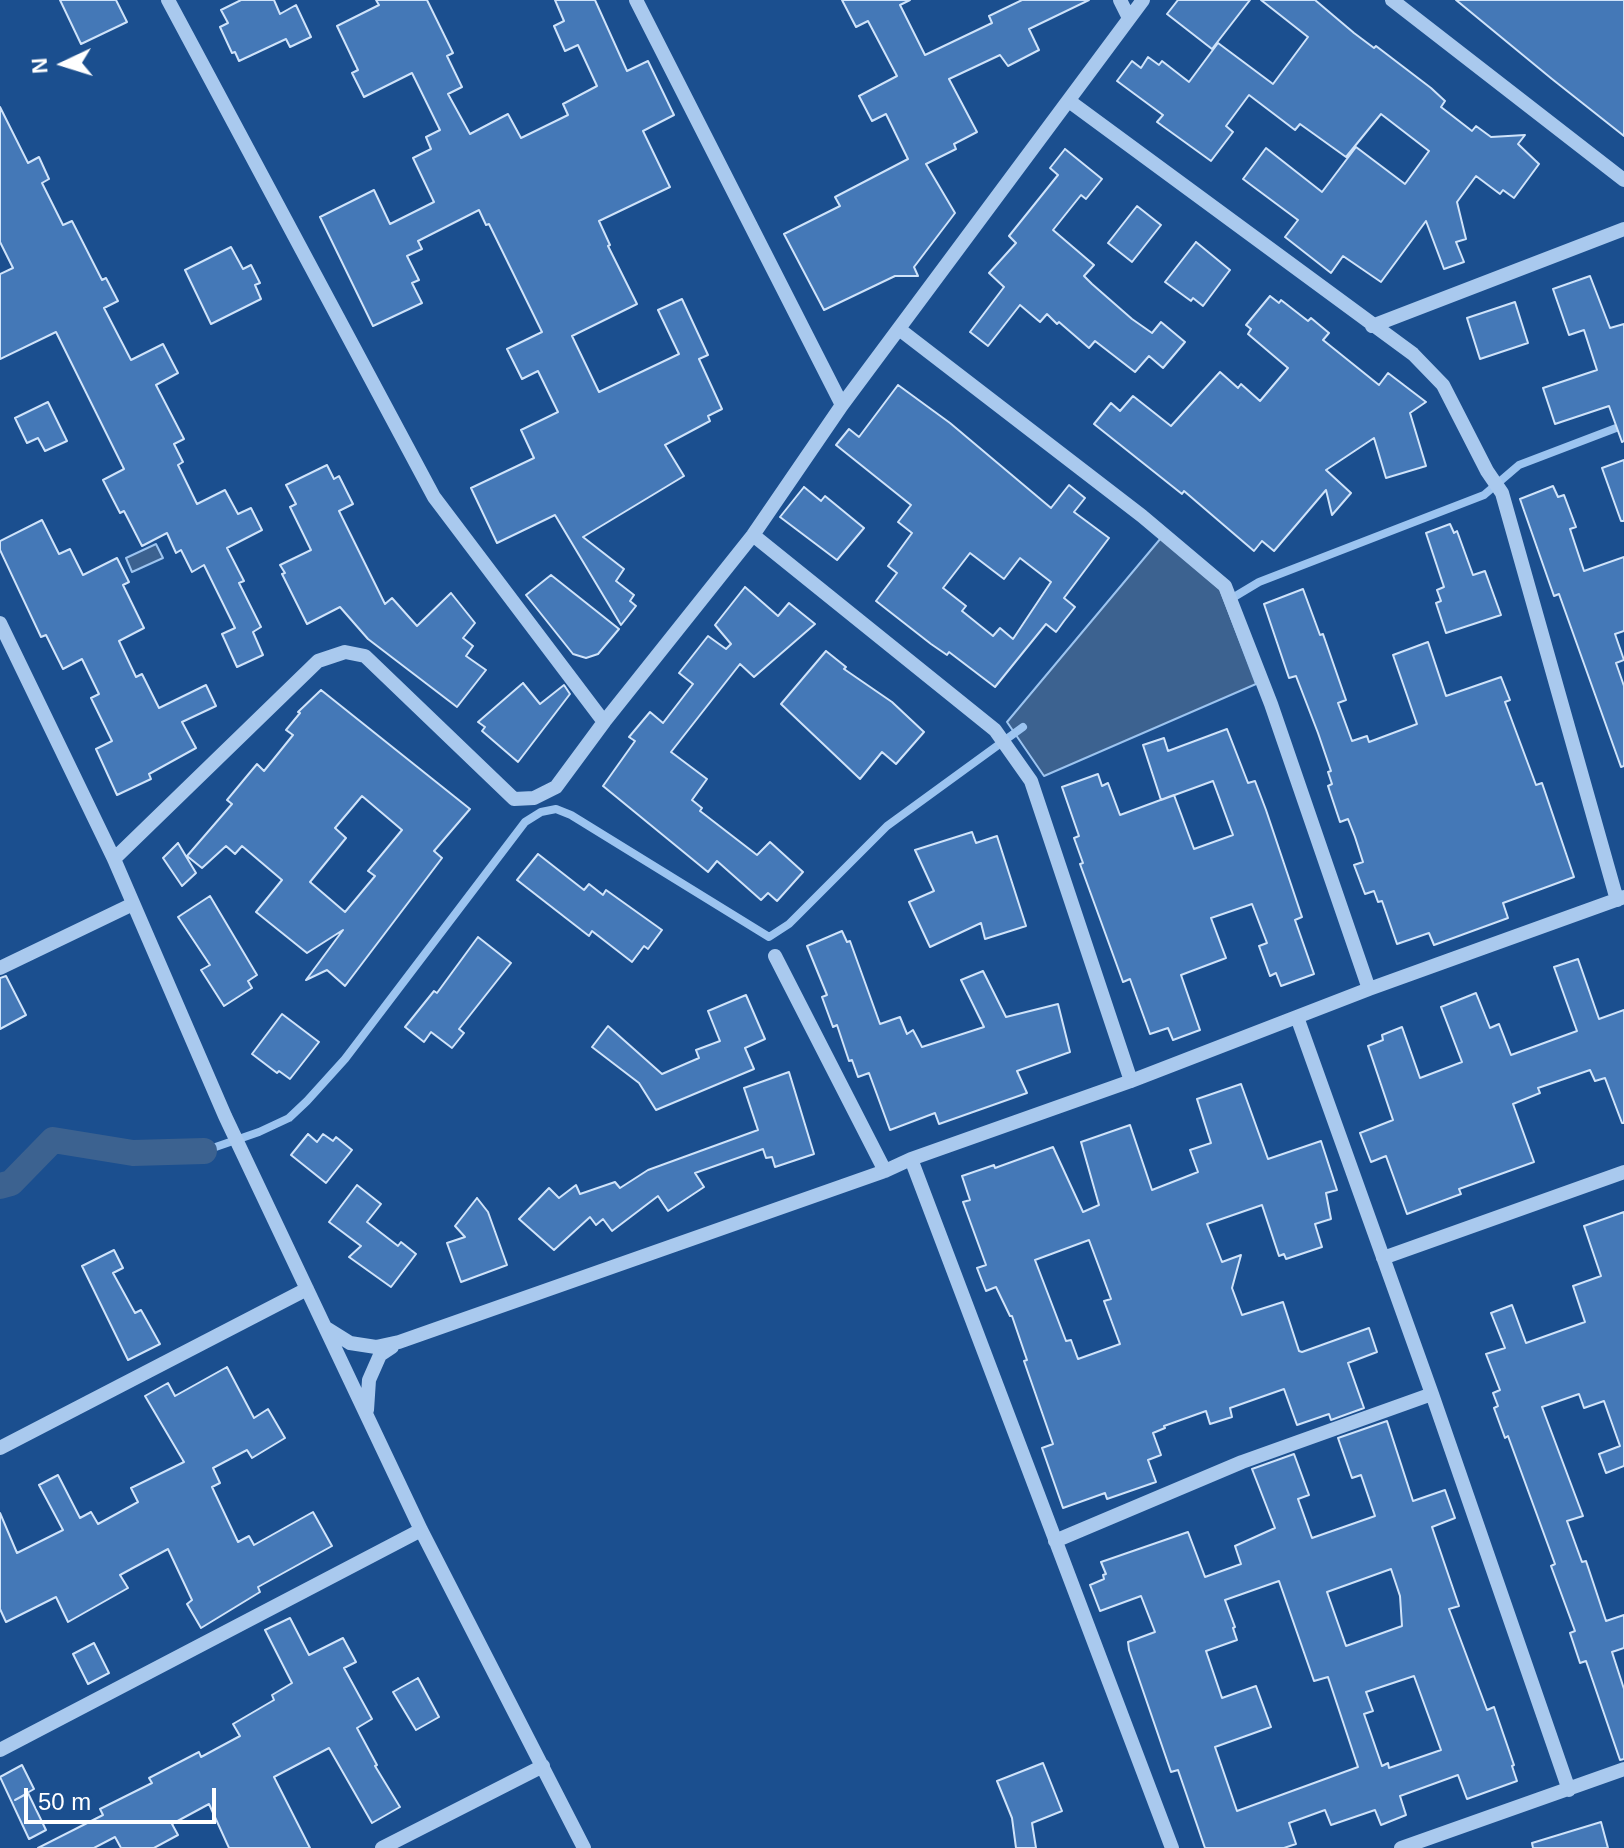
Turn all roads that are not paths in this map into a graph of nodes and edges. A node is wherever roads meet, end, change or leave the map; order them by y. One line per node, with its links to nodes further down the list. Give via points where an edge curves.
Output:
1 (168, 0): 15 (street, via 434,497)
2 (636, 0): 12 (street)
3 (1120, 0): 6 (street)
4 (1143, 0): 6 (street)
5 (1392, 0): 8 (street)
6 (1129, 18): 7 (street)
7 (1069, 101): 10 (street); 11 (street)
8 (1624, 180)
9 (1624, 229): 10 (street)
10 (1372, 326): 17 (street, via 1413,354 1443,385 1502,493)
11 (899, 329): 12 (street); 21 (street, via 1225,586)
12 (842, 405): 13 (street)
13 (753, 535): 15 (street); 23 (street, via 995,730 1031,781)
14 (0, 623): 16 (street)
15 (604, 722): 16 (street, via 556,787 534,798 514,799 365,656 345,652 318,661)
16 (114, 859): 18 (street)
17 (1620, 898): 21 (street)
18 (133, 904): 20 (street); 28 (street)
19 (775, 956): 25 (street)
20 (0, 968)
21 (1369, 989): 22 (street)
22 (1297, 1017): 23 (street); 27 (street)
23 (1131, 1081): 24 (street)
24 (911, 1159): 25 (street); 35 (street)
25 (885, 1171): 30 (street)
26 (1624, 1172): 27 (street)
27 (1383, 1258): 31 (street)
28 (307, 1289): 29 (street); 33 (street)
29 (326, 1328): 30 (street, via 350,1343 376,1347); 32 (street)
30 (399, 1342): 32 (street, via 380,1355 369,1380)
31 (1432, 1394): 35 (street, via 1242,1462); 39 (street)
32 (366, 1412): 34 (street)
33 (0, 1448)
34 (421, 1530): 36 (street); 37 (street)
35 (1055, 1541): 42 (street)
36 (0, 1750)
37 (543, 1766): 40 (street); 41 (street)
38 (1624, 1769): 39 (street)
39 (1569, 1790): 43 (street)
40 (382, 1848)
41 (584, 1848)
42 (1172, 1848)
43 (1401, 1848)

